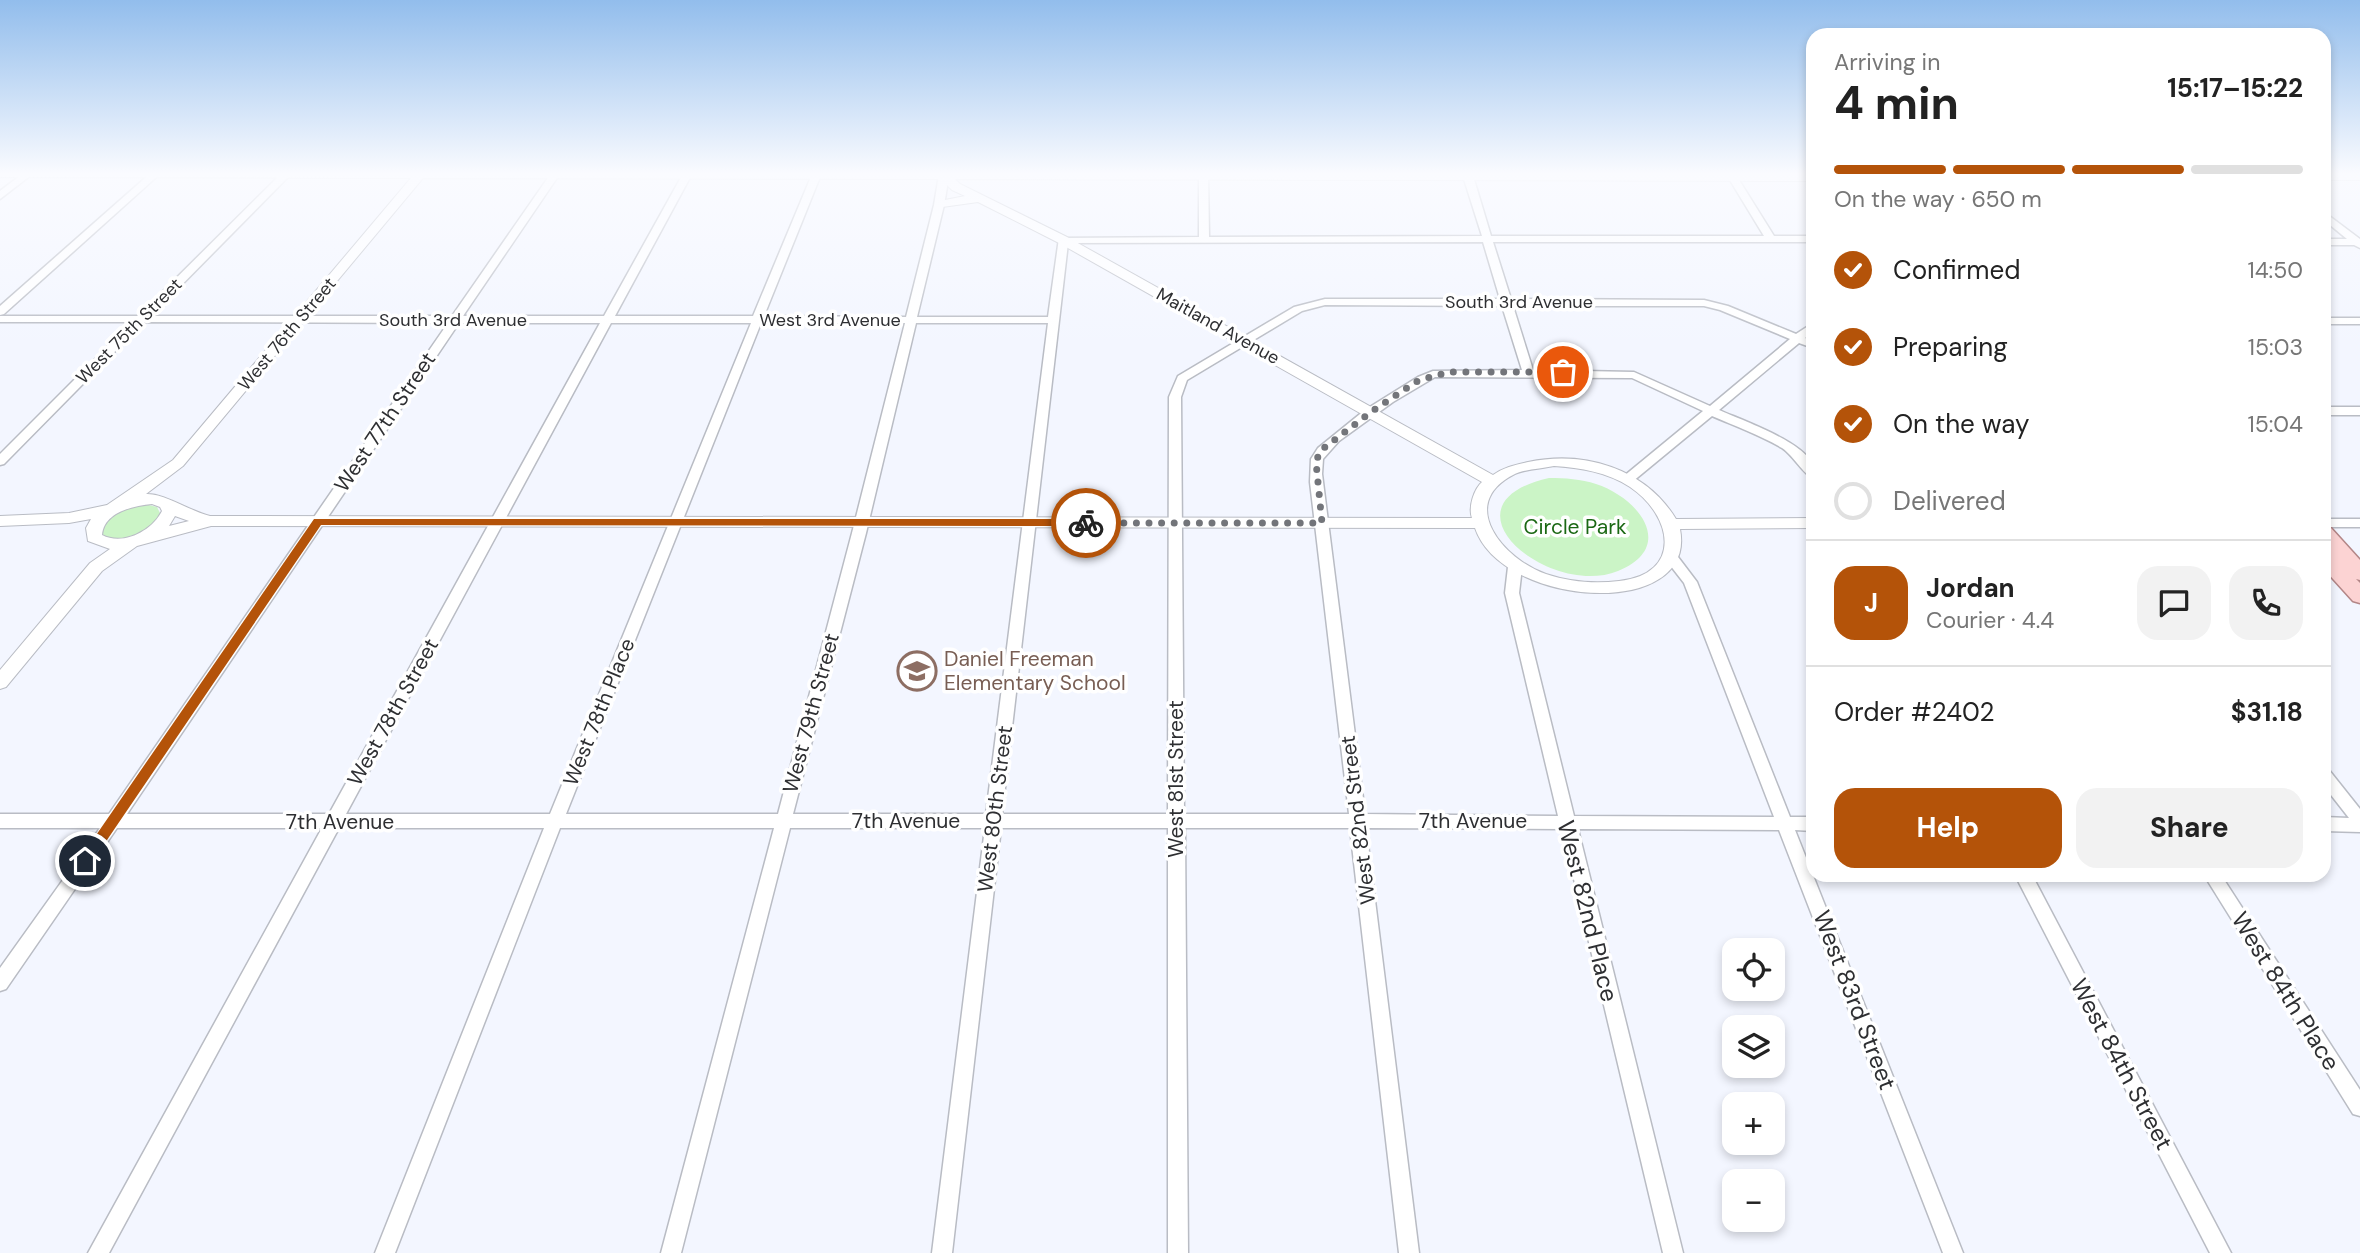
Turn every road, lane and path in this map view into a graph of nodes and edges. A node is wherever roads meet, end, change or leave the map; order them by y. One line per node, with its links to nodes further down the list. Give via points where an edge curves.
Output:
1 (91, 230): 21 (street)
2 (230, 230): 23 (street, West 75th Street)
3 (373, 230): 24 (street, West 76th Street)
4 (516, 230): 25 (street, West 77th Street)
5 (656, 230): 26 (street, West 78th Street)
6 (794, 230): 27 (street, West 78th Place)
7 (933, 230): 29 (street, West 79th Street)
8 (1044, 230): 17 (street, Maitland Avenue)
9 (1204, 230): 13 (street)
10 (1484, 230): 14 (street)
11 (1766, 230): 15 (street)
12 (2343, 230): 19 (street)
13 (1204, 239): 14 (street); 17 (street)
14 (1486, 239): 15 (street); 20 (street)
15 (1771, 239): 16 (street)
16 (1806, 239)
17 (1063, 240): 28 (street, West 80th Street); 34 (street, Maitland Avenue)
18 (2331, 242): 19 (street)
19 (2359, 243)
20 (1506, 302): 33 (street, South 3rd Avenue, via 1704,303); 34 (street, South 3rd Avenue, via 1315,303); 36 (street)
21 (0, 312)
22 (0, 320): 23 (street, South 3rd Avenue)
23 (141, 320): 24 (street, South 3rd Avenue); 41 (street, West 75th Street)
24 (298, 320): 25 (street, South 3rd Avenue); 42 (street, West 76th Street)
25 (454, 320): 26 (street, South 3rd Avenue); 51 (street, West 77th Street)
26 (607, 320): 27 (street, West 3rd Avenue); 52 (street, West 78th Street)
27 (758, 320): 29 (street, West 3rd Avenue); 53 (street, West 78th Place)
28 (1054, 320): 29 (street, West 3rd Avenue); 54 (street, West 80th Street)
29 (911, 321): 55 (street, West 79th Street)
30 (2331, 321): 31 (street)
31 (2360, 321)
32 (1806, 332): 33 (street)
33 (1798, 338): 35 (street); 37 (street)
34 (1242, 339): 40 (street, Maitland Avenue); 56 (street, West 81st Street, via 1187,372 1178,383)
35 (1806, 342)
36 (1528, 372): 37 (street, via 1634,375); 40 (street, via 1433,374)
37 (1713, 411): 43 (street, via 1785,446); 44 (street)
38 (2331, 411): 39 (street)
39 (2360, 411)
40 (1371, 412): 45 (street, Maitland Avenue); 57 (street, West 82nd Street, via 1320,451 1316,462)
41 (0, 461)
42 (178, 463): 46 (street, West 76th Street); 47 (street, West 76th Street)
43 (1806, 464)
44 (1628, 479): 45 (street, via 1592,466 1554,461 1519,467); 62 (street, via 1661,506)
45 (1492, 481): 58 (street, via 1479,500)
46 (168, 505): 47 (street, via 153,499); 50 (street); 64 (street, via 164,523)
47 (117, 508): 49 (street); 63 (street, via 99,520)
48 (0, 521): 49 (street)
49 (33, 521): 63 (street, via 64,525)
50 (209, 521): 51 (street); 64 (street)
51 (318, 522): 52 (street); 74 (street, West 77th Street)
52 (497, 522): 53 (street); 80 (street, West 78th Street)
53 (677, 522): 55 (street); 76 (street, West 78th Place)
54 (1029, 522): 55 (street); 56 (street); 77 (street, West 80th Street)
55 (861, 523): 81 (street, West 79th Street)
56 (1177, 523): 57 (street); 78 (street, West 81st Street)
57 (1322, 523): 58 (street); 79 (street, West 82nd Street)
58 (1479, 523): 68 (street, via 1498,554)
59 (1806, 523): 62 (street)
60 (2331, 523): 61 (street)
61 (2360, 523)
62 (1671, 524): 66 (street)
63 (94, 538): 64 (street, via 109,544); 70 (street)
64 (134, 541): 70 (street, via 96,568)
65 (2331, 541): 69 (main road)
66 (1670, 556): 68 (street, via 1646,579 1606,590 1558,585); 84 (street, West 83rd Street, via 1690,582)
67 (2331, 564): 71 (main road)
68 (1515, 567): 82 (street, West 82nd Place, via 1512,593)
69 (2360, 573)
70 (79, 588): 72 (street)
71 (2360, 596)
72 (0, 682)
73 (2331, 784): 83 (street)
74 (114, 820): 75 (street, 7th Avenue); 80 (street, 7th Avenue); 91 (street, West 77th Street)
75 (0, 821)
76 (555, 821): 80 (street, 7th Avenue); 81 (street, 7th Avenue); 94 (street, West 78th Place)
77 (993, 821): 78 (street, 7th Avenue); 81 (street, 7th Avenue); 96 (street, West 80th Street)
78 (1176, 821): 79 (street, 7th Avenue); 97 (street, West 81st Street)
79 (1359, 821): 82 (street, 7th Avenue); 98 (street, West 82nd Street)
80 (333, 822): 93 (street, West 78th Street)
81 (782, 822): 95 (street, West 79th Street)
82 (1566, 822): 84 (street, 7th Avenue); 99 (street, West 82nd Place)
83 (2360, 823): 86 (street)
84 (1787, 824): 85 (street, 7th Avenue); 87 (street, West 83rd Street)
85 (1806, 824)
86 (2331, 824)
87 (1806, 873)
88 (1810, 882): 100 (street, West 83rd Street)
89 (2027, 882): 101 (street, West 84th Street)
90 (2216, 882): 92 (street, West 84th Place)
91 (0, 982)
92 (2360, 1107)
93 (98, 1253)
94 (385, 1253)
95 (671, 1253)
96 (942, 1253)
97 (1178, 1253)
98 (1409, 1253)
99 (1673, 1253)
100 (1954, 1253)
101 (2221, 1253)

